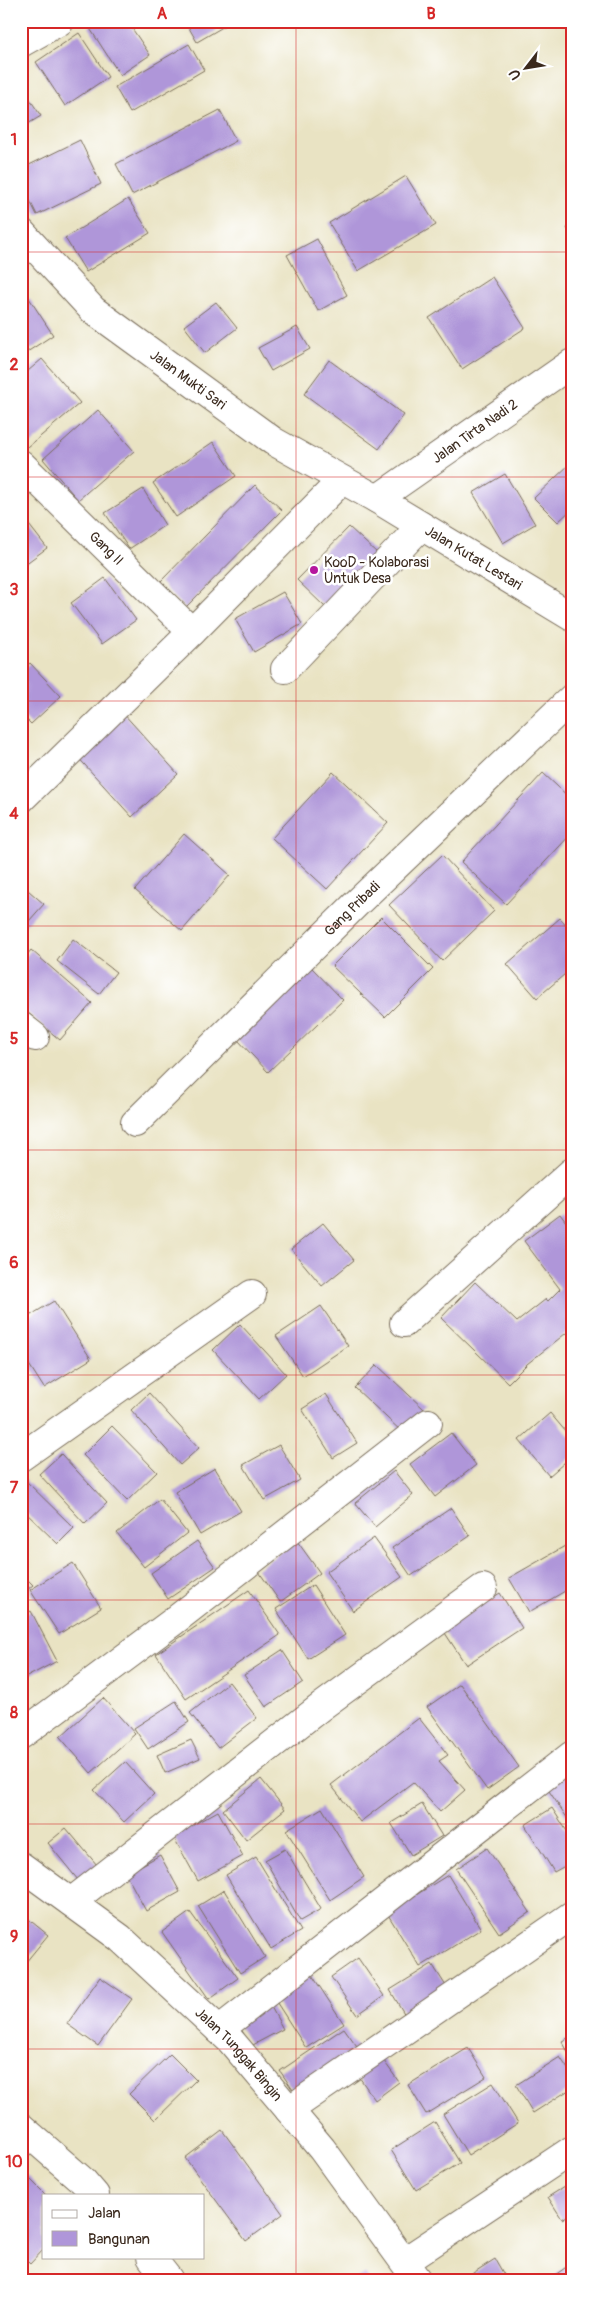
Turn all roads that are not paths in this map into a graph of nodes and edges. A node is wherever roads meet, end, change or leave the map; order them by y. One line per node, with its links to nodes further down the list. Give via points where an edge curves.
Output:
1 (60, 21): 2 (street)
2 (21, 43)
3 (21, 232): 6 (street, Jalan Mukti Sari, via 93,310 273,441)
4 (572, 363): 7 (street, Jalan Tirta Nadi 2)
5 (21, 464): 10 (street, Gang II)
6 (342, 480): 7 (street, Jalan Mukti Sari); 10 (street)
7 (376, 500): 8 (street, Jalan Kutat Lestari)
8 (421, 526): 9 (street, Jalan Kutat Lestari); 11 (street)
9 (572, 617)
10 (192, 632): 13 (street)
11 (285, 668)
12 (572, 698): 14 (street, Gang Pribadi)
13 (21, 799)
14 (134, 1123)
15 (572, 1172): 17 (street)
16 (252, 1294): 19 (street)
17 (404, 1323)
18 (428, 1424): 21 (street)
19 (21, 1458)
20 (483, 1588): 24 (street, via 322,1706)
21 (21, 1735)
22 (572, 1755): 26 (street)
23 (21, 1866): 24 (street, Jalan Tunggak Bingin)
24 (72, 1902): 26 (street, Jalan Tunggak Bingin, via 120,1938)
25 (572, 1915): 27 (street)
26 (219, 2030): 27 (street, Jalan Tunggak Bingin)
27 (289, 2110): 32 (street, Jalan Tunggak Bingin, via 322,2149)
28 (21, 2127): 30 (street)
29 (572, 2150): 32 (street)
30 (94, 2194)
31 (152, 2258): 33 (street)
32 (411, 2270)
33 (169, 2280)

